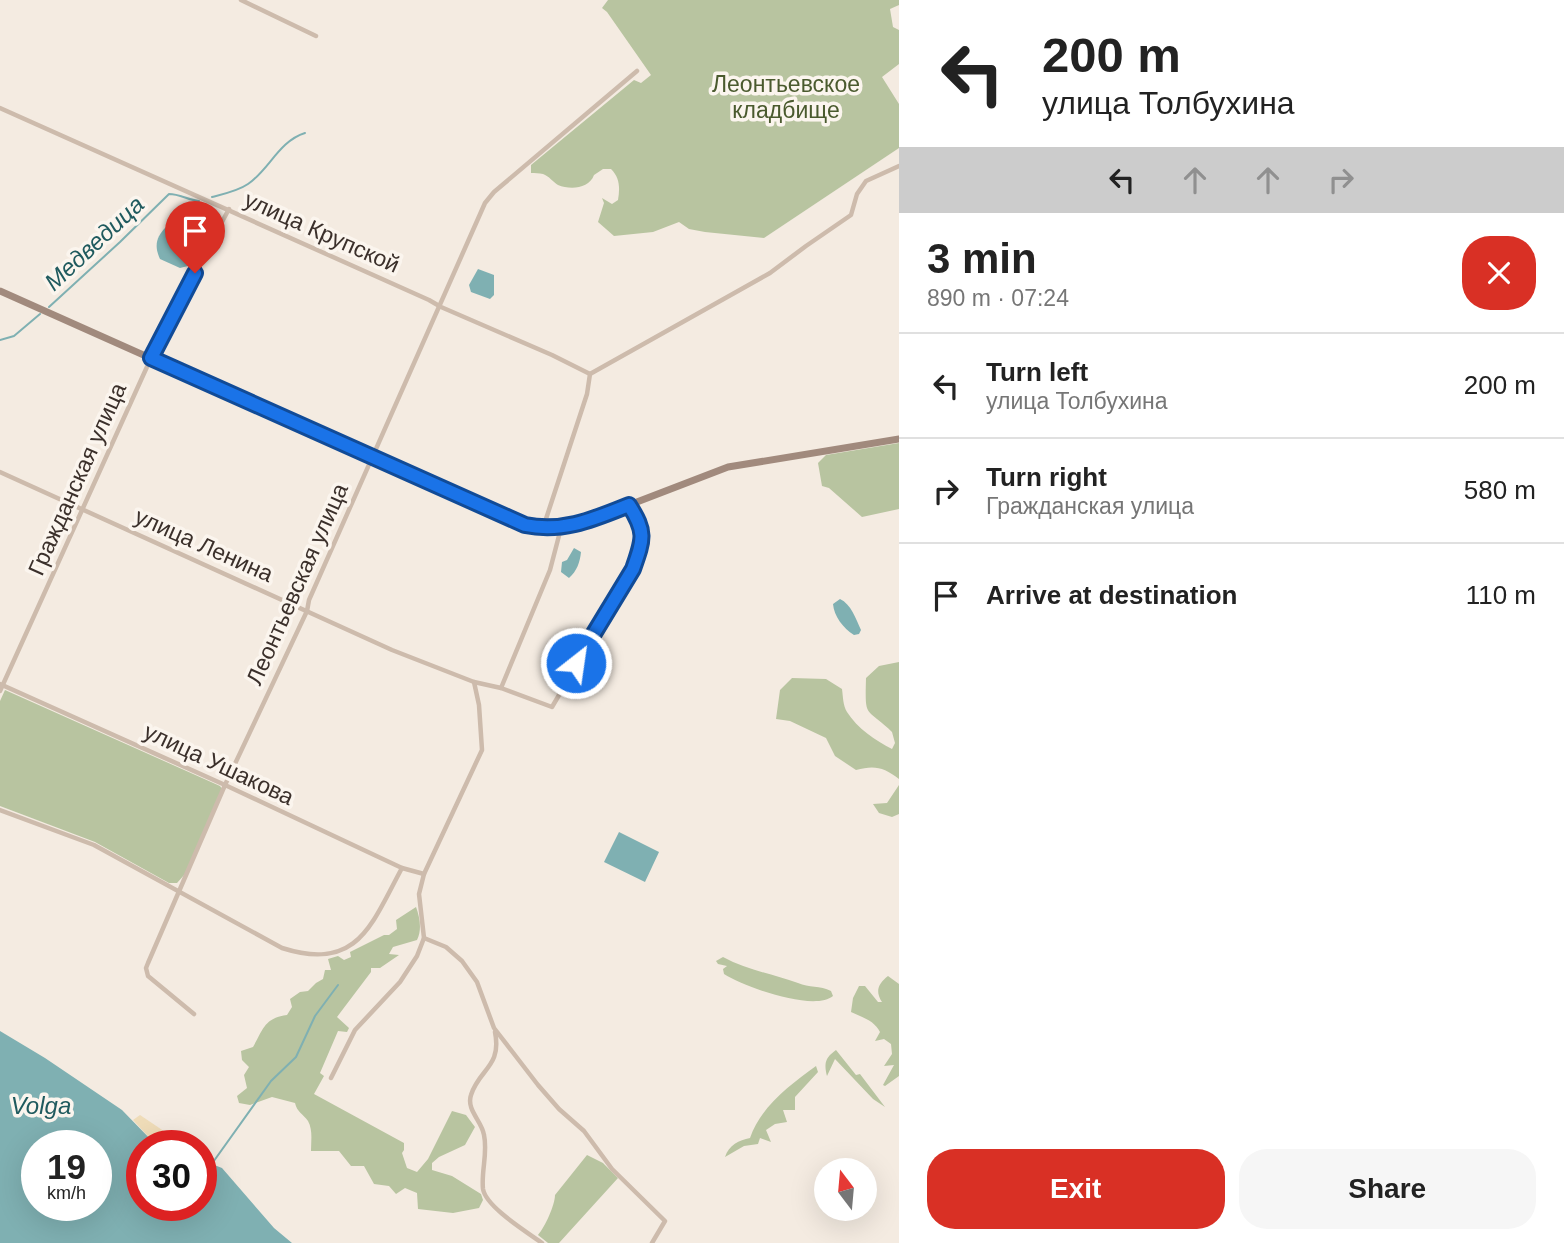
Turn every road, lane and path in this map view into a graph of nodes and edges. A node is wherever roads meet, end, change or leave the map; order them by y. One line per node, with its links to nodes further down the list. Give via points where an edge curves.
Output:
1 (242, 0): 2 (street)
2 (316, 36)
3 (636, 71): 8 (street, Леонтьевская улица, via 494,192 485,203)
4 (0, 108): 6 (street, улица Крупской)
5 (899, 166): 10 (street, via 866,181 851,215 770,274)
6 (229, 209): 8 (street, улица Крупской); 9 (street, Гражданская улица)
7 (0, 291): 9 (main road)
8 (441, 307): 10 (street, улица Крупской); 12 (street, Леонтьевская улица)
9 (151, 358): 12 (main road); 15 (street, Гражданская улица)
10 (590, 374): 16 (street)
11 (899, 439): 14 (main road, via 728,467)
12 (373, 457): 16 (main road, via 520,523); 18 (street, Леонтьевская улица)
13 (0, 472): 15 (street, улица Ленина)
14 (629, 505): 17 (main road); 21 (street, улица Ленина, via 643,530 633,569 552,708)
15 (83, 510): 18 (street, улица Ленина); 20 (street, Гражданская улица)
16 (543, 528): 17 (main road)
17 (561, 528): 21 (street, via 550,570)
18 (307, 611): 19 (street, улица Ленина); 22 (street, Леонтьевская улица)
19 (474, 681): 21 (street, улица Ленина); 25 (street, via 482,750)
20 (1, 687): 22 (street, улица Ушакова)
21 (501, 688)
22 (225, 785): 24 (street, улица Ушакова); 26 (street, Леонтьевская улица)
23 (0, 810): 26 (street, via 94,845)
24 (402, 868): 25 (street, улица Ушакова); 26 (street, via 361,937 343,951 320,955 282,948)
25 (424, 874): 27 (street, via 419,894)
26 (178, 892): 28 (street, Леонтьевская улица, via 146,972)
27 (424, 938): 29 (street, via 446,947 473,975); 30 (street, via 400,982 355,1030)
28 (194, 1014)
29 (494, 1028): 31 (street, via 495,1056 470,1100 484,1136 483,1189 489,1202); 32 (street, via 544,1093 665,1220)
30 (331, 1078)
31 (542, 1243)
32 (652, 1243)

